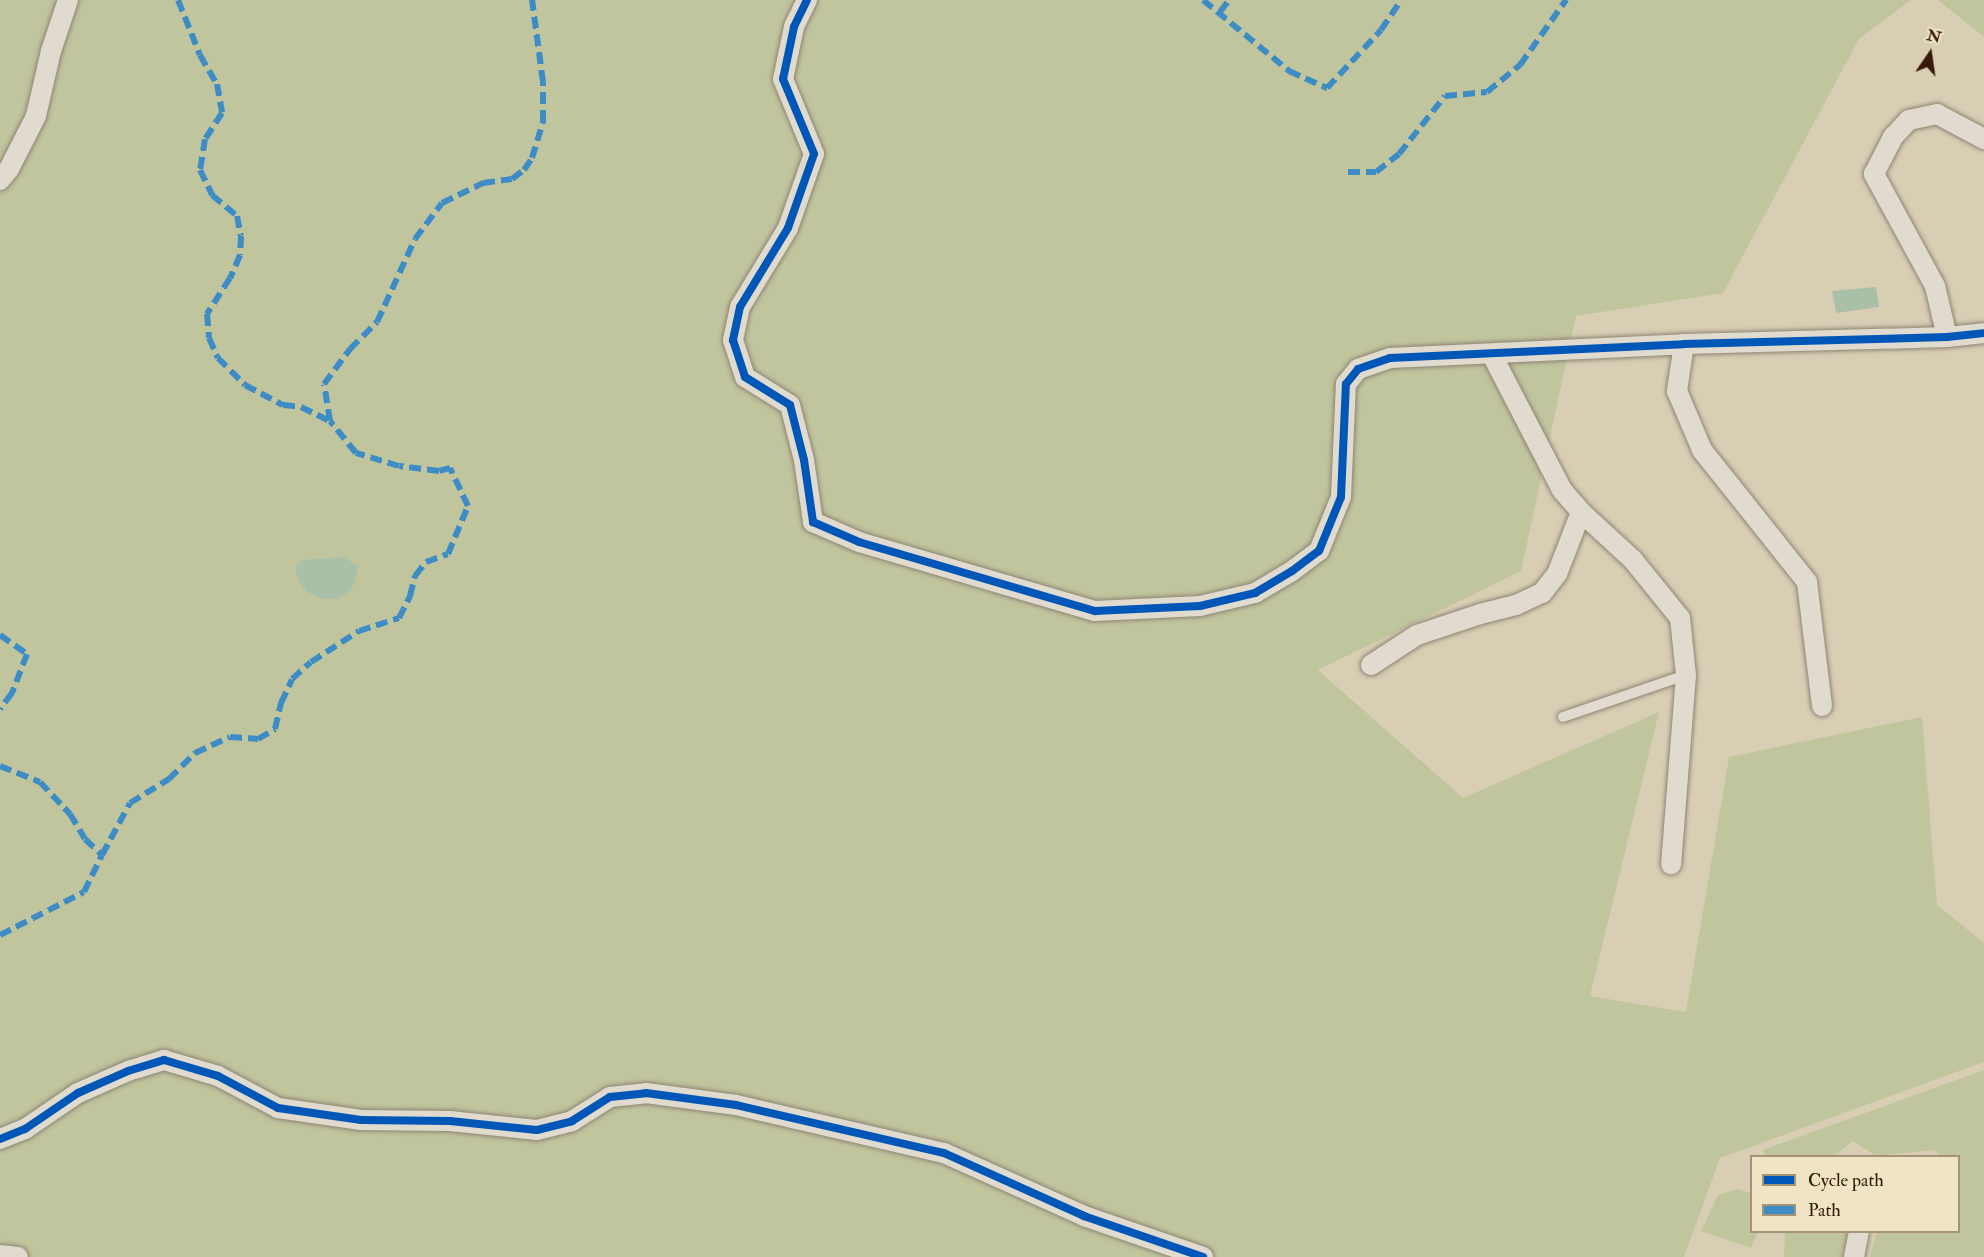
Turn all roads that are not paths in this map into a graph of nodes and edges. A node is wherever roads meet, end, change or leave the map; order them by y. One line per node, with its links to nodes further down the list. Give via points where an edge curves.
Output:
1 (68, 0): 4 (street, via 36,116)
2 (807, 0): 8 (street, via 794,27 783,79 814,154 788,228 740,307 733,340 745,377 790,405 804,460 813,522 859,542 1095,611 1200,606 1244,596 1292,571 1319,551 1341,497 1346,384 1358,369 1390,358)
3 (1984, 139): 6 (street, via 1937,114 1909,120 1893,137 1874,174 1935,286)
4 (0, 180)
5 (1984, 333): 6 (street)
6 (1947, 337): 7 (street)
7 (1684, 344): 8 (street); 12 (street, via 1677,391 1702,450 1807,582)
8 (1492, 355): 9 (street, via 1562,490)
9 (1581, 512): 10 (street, via 1557,574 1542,593 1516,605 1417,635); 11 (street, via 1634,560 1680,618)
10 (1371, 665)
11 (1686, 675): 13 (lane); 14 (street)
12 (1822, 706)
13 (1563, 717)
14 (1671, 864)
15 (0, 1139): 19 (street, via 25,1129 78,1093 164,1060 218,1076 278,1108 361,1120 450,1121 537,1130 572,1121 610,1097 646,1093 736,1105 944,1154 1084,1216)
16 (1859, 1233): 20 (street)
17 (0, 1255): 18 (street)
18 (18, 1257)
19 (1203, 1257)
20 (1854, 1257)

